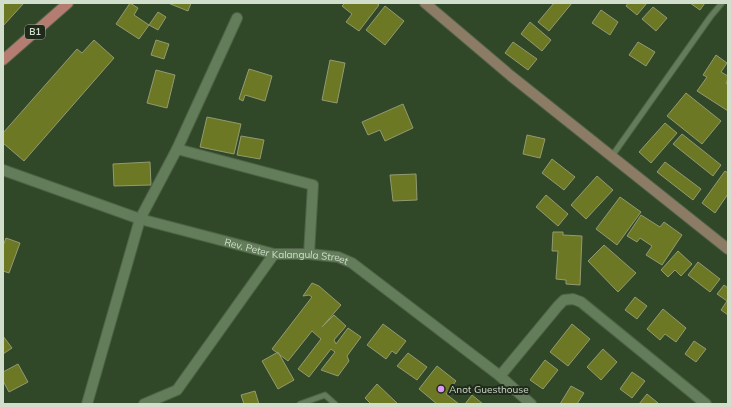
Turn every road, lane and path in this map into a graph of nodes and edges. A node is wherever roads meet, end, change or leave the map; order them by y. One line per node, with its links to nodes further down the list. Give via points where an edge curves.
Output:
1 (68, 3): 5 (main road, B1)
2 (425, 3): 7 (street, via 511,76)
3 (722, 3): 7 (lane)
4 (237, 18): 6 (street)
5 (3, 60)
6 (176, 149): 9 (street); 12 (street, via 313,185)
7 (612, 156): 10 (street)
8 (3, 170): 9 (street, Rev. Peter Kalangula Street)
9 (140, 219): 11 (street, Rev. Peter Kalangula Street); 15 (street)
10 (728, 249)
11 (274, 254): 12 (street, Rev. Peter Kalangula Street); 14 (street, via 177,390)
12 (309, 254): 13 (street, Rev. Peter Kalangula Street, via 338,257 352,263)
13 (500, 376): 19 (street, Rev. Peter Kalangula Street); 20 (street, via 558,306 564,300 573,300 581,302)
14 (162, 400): 16 (street)
15 (87, 404)
16 (144, 404)
17 (300, 404): 18 (lane, via 324,395)
18 (335, 404)
19 (531, 404)
20 (706, 404)

